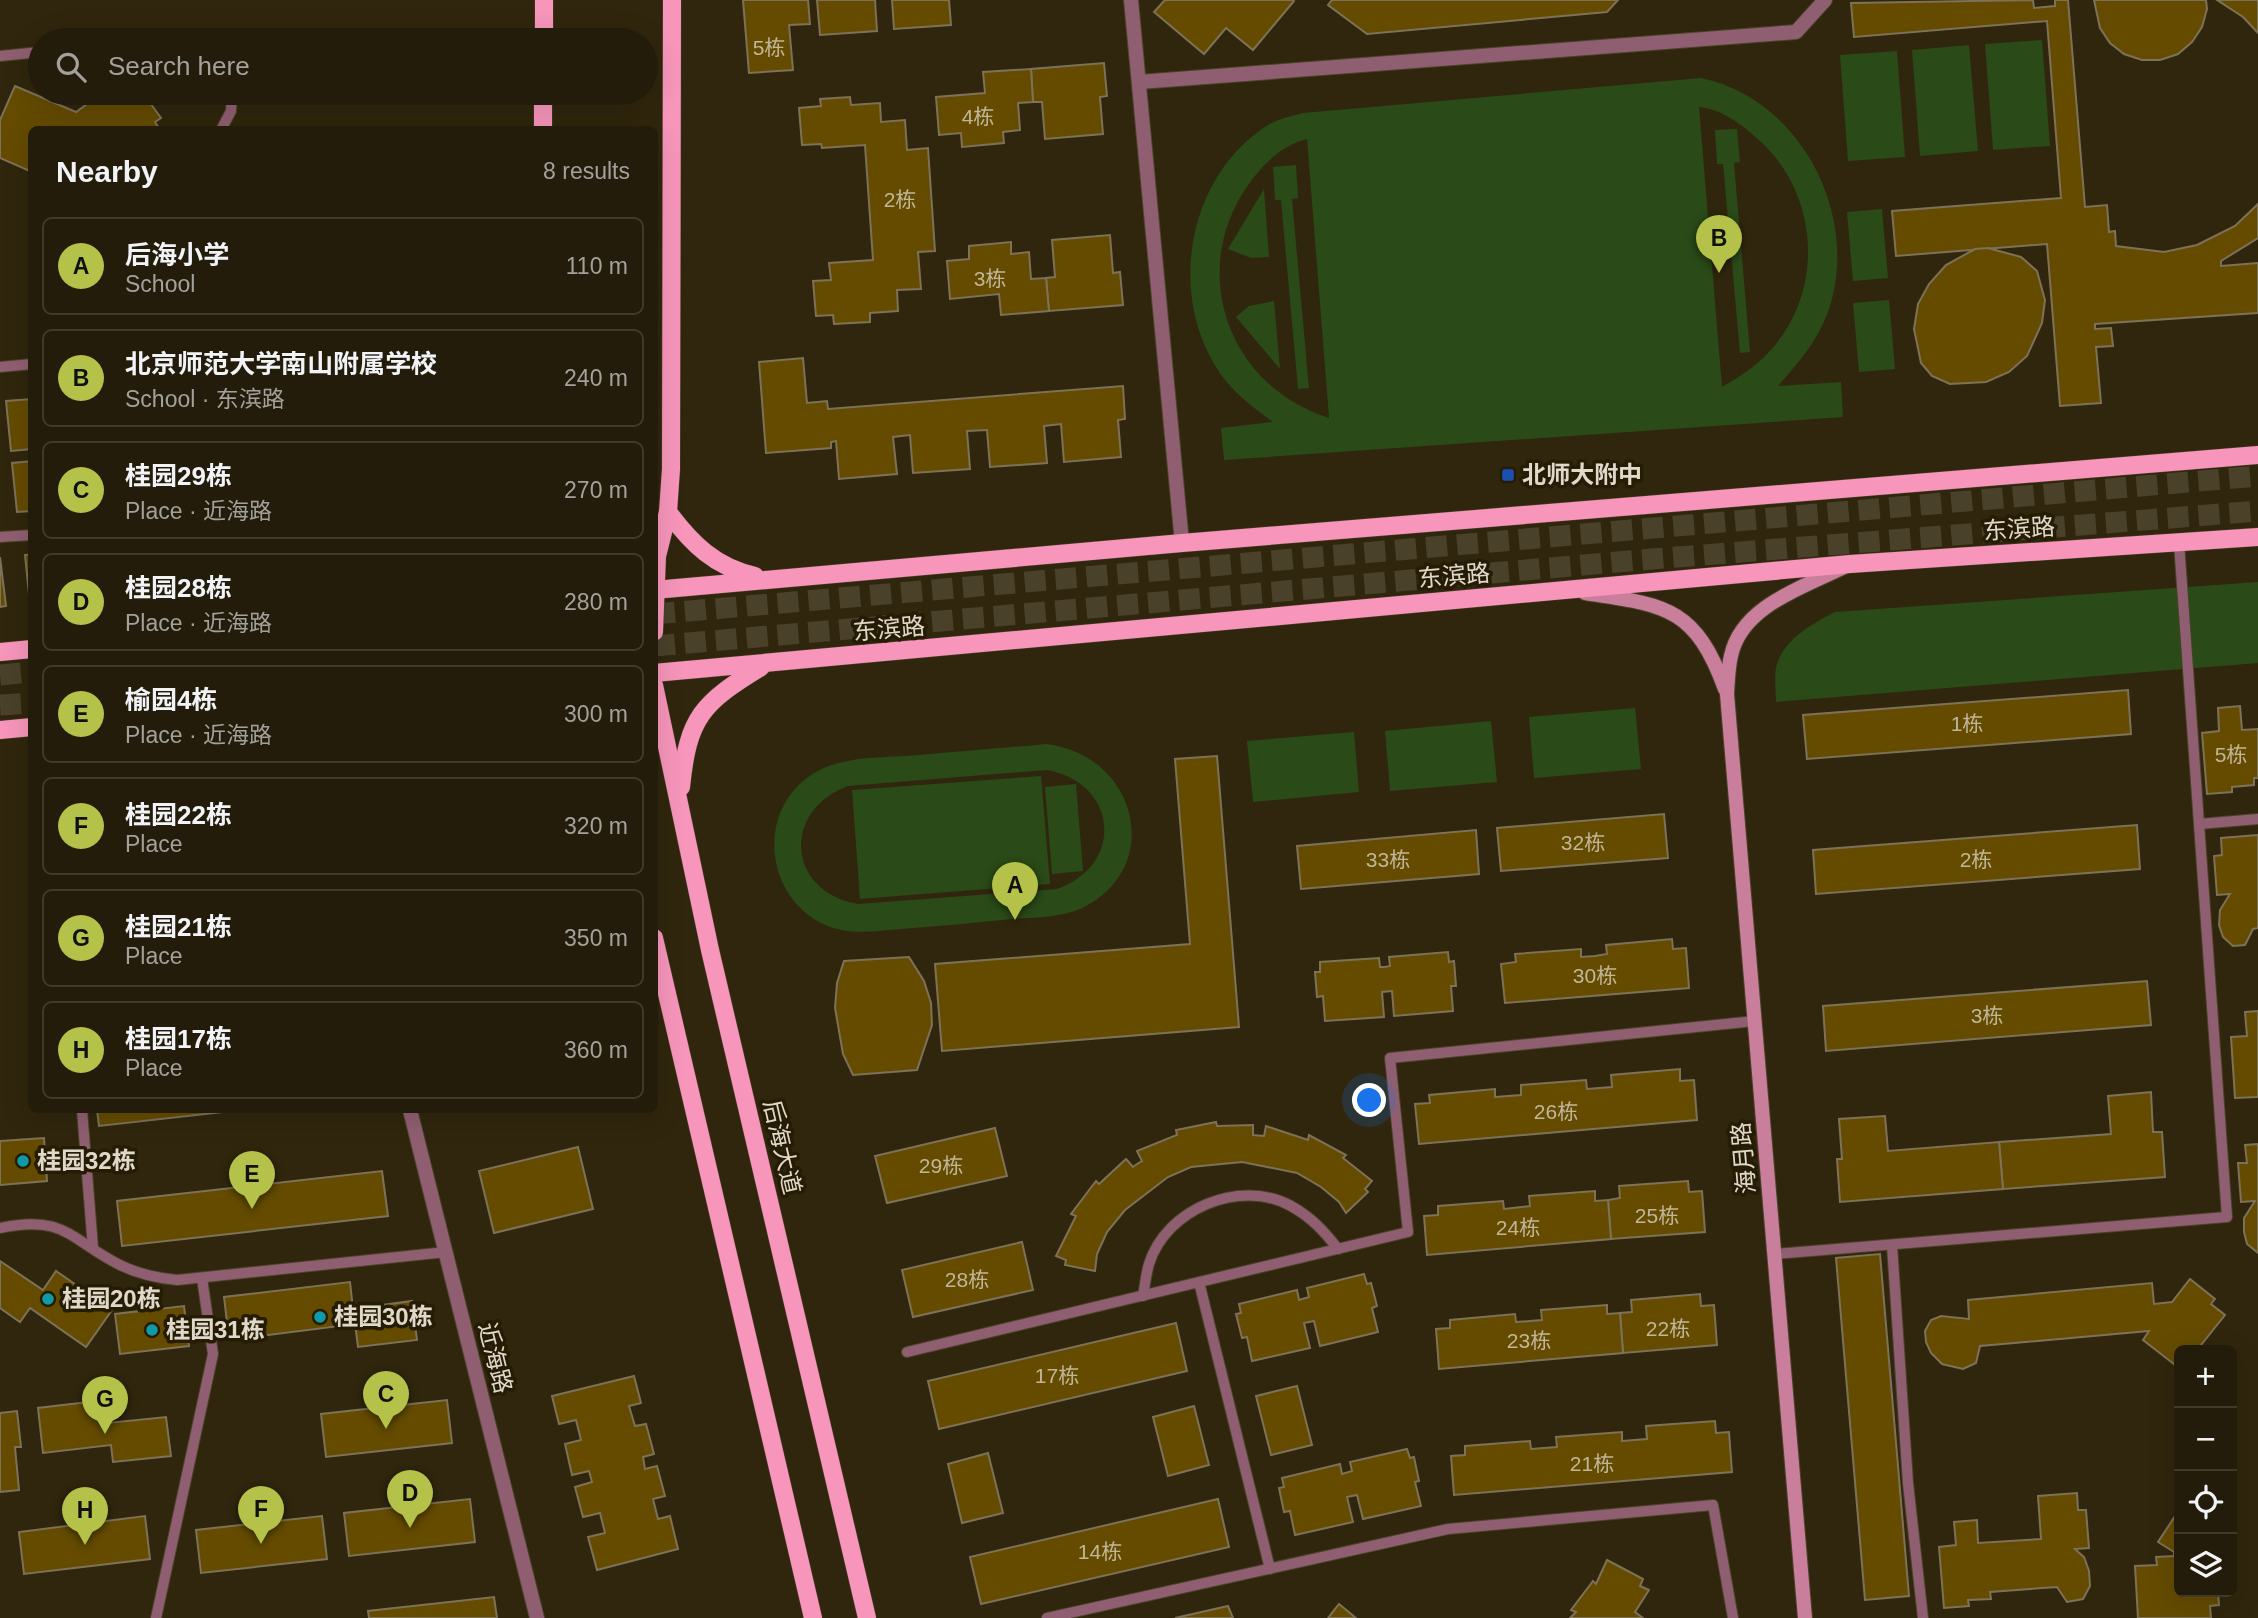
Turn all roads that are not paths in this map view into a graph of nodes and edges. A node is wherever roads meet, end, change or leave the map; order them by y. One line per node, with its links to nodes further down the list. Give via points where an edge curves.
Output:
1 (544, 0): 5 (main road)
2 (672, 0): 16 (main road)
3 (1131, 0): 8 (street)
4 (1825, 0): 8 (street, via 1796,32)
5 (544, 28)
6 (28, 53): 7 (lane)
7 (0, 56)
8 (1139, 82): 20 (street)
9 (231, 105): 11 (lane)
10 (544, 105): 12 (main road)
11 (223, 126)
12 (543, 126)
13 (28, 364): 14 (lane)
14 (0, 367)
15 (2258, 455): 20 (main road)
16 (668, 512): 22 (main road); 24 (main road, via 708,556 736,572)
17 (28, 535): 18 (lane)
18 (0, 537)
19 (2258, 537): 21 (main road, 东滨路)
20 (1182, 543): 24 (main road)
21 (2179, 543): 23 (main road, 东滨路); 37 (lane)
22 (658, 552)
23 (1850, 565): 26 (main road, 东滨路); 31 (street, via 1776,600 1745,626 1731,654)
24 (774, 580): 25 (main road)
25 (658, 589)
26 (1569, 590): 29 (main road, 东滨路); 31 (street, via 1653,604 1679,617 1697,632 1713,657)
27 (28, 649): 28 (main road)
28 (0, 652)
29 (764, 665): 30 (main road, 东滨路); 35 (main road, via 720,691 699,715 685,748)
30 (658, 673)
31 (1727, 694): 39 (street, 海月路)
32 (658, 703): 35 (main road, 后海大道)
33 (28, 727): 34 (main road)
34 (0, 730)
35 (680, 805): 56 (main road, 后海大道)
36 (2258, 819): 37 (lane)
37 (2199, 824): 43 (lane, via 2227,1217)
38 (658, 956): 55 (main road)
39 (1755, 1021): 45 (lane, via 1390,1058 1408,1232); 47 (street, 海月路)
40 (82, 1113): 44 (lane)
41 (411, 1113): 46 (street, 近海路)
42 (0, 1228): 44 (lane, via 52,1226)
43 (1892, 1245): 47 (lane); 60 (lane, via 1908,1483)
44 (93, 1248): 48 (lane, via 116,1264 155,1278)
45 (1338, 1249): 49 (lane); 50 (lane, via 1317,1223 1289,1204 1256,1196 1223,1198 1191,1211 1166,1234 1149,1263)
46 (446, 1252): 48 (lane); 54 (street, 近海路)
47 (1775, 1254): 59 (street, 海月路)
48 (202, 1278): 53 (lane, via 213,1354)
49 (1199, 1282): 50 (lane); 52 (lane)
50 (1143, 1296): 51 (lane)
51 (907, 1352)
52 (1269, 1569): 57 (lane); 58 (lane, via 1448,1529 1713,1505)
53 (156, 1618)
54 (537, 1618)
55 (813, 1618)
56 (867, 1618)
57 (1047, 1618)
58 (1733, 1618)
59 (1805, 1618)
60 (1923, 1618)

